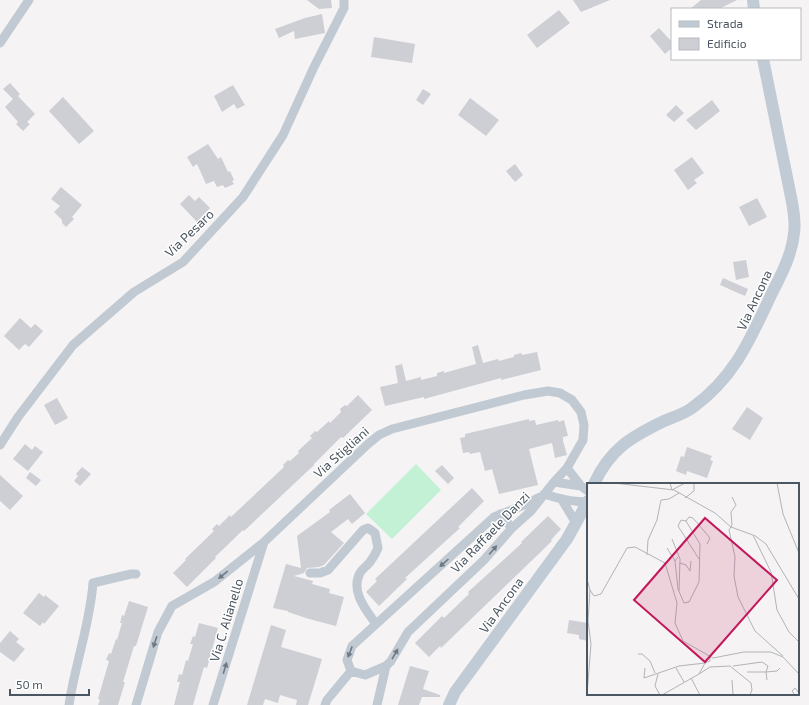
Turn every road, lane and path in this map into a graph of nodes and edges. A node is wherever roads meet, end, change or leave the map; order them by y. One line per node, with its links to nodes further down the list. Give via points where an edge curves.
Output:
1 (29, 0): 3 (street)
2 (344, 0): 5 (street, Via Pesaro, via 344,8 283,135 243,197 182,262 134,292 73,345)
3 (0, 43)
4 (763, 60): 8 (street, Via Ancona, via 794,218 793,242 785,266 749,343 723,381 690,409 628,440 607,461)
5 (0, 445)
6 (567, 468): 7 (street, Via Stigliani); 9 (street); 17 (street, Via Stigliani, via 583,440 584,425 581,412 572,400 560,393 548,391 524,395 392,429 379,435)
7 (554, 482): 9 (street); 10 (street, Via Stigliani)
8 (595, 483)
9 (584, 488)
10 (544, 494): 11 (street); 14 (street, Via Raffaele Danzi); 16 (street, Via Raffaele Danzi, via 531,511)
11 (562, 500): 12 (street); 15 (street)
12 (587, 501)
13 (587, 503): 15 (street, Via Ancona)
14 (500, 514): 16 (street); 20 (street, Via Raffaele Danzi, one-way to 20)
15 (576, 523): 28 (street, Via Ancona, via 567,539 454,692)
16 (511, 529): 21 (street, Via Raffaele Danzi, one-way to 16, via 408,632 484,560)
17 (264, 542): 24 (street, Via Stigliani, one-way to 24, via 214,582 172,606 158,632); 25 (street, Via C. Alianello, one-way to 17)
18 (310, 573): 20 (street, via 328,570 363,530 368,528 375,533 378,548 360,572 356,590)
19 (136, 574): 23 (street, via 93,583)
20 (376, 624): 22 (street, Via Raffaele Danzi, one-way to 22, via 352,646 347,660)
21 (386, 666): 22 (street, via 365,675); 27 (street, Via Raffaele Danzi)
22 (351, 671): 26 (street)
23 (69, 705)
24 (136, 705)
25 (214, 705)
26 (325, 705)
27 (377, 705)
28 (449, 705)

